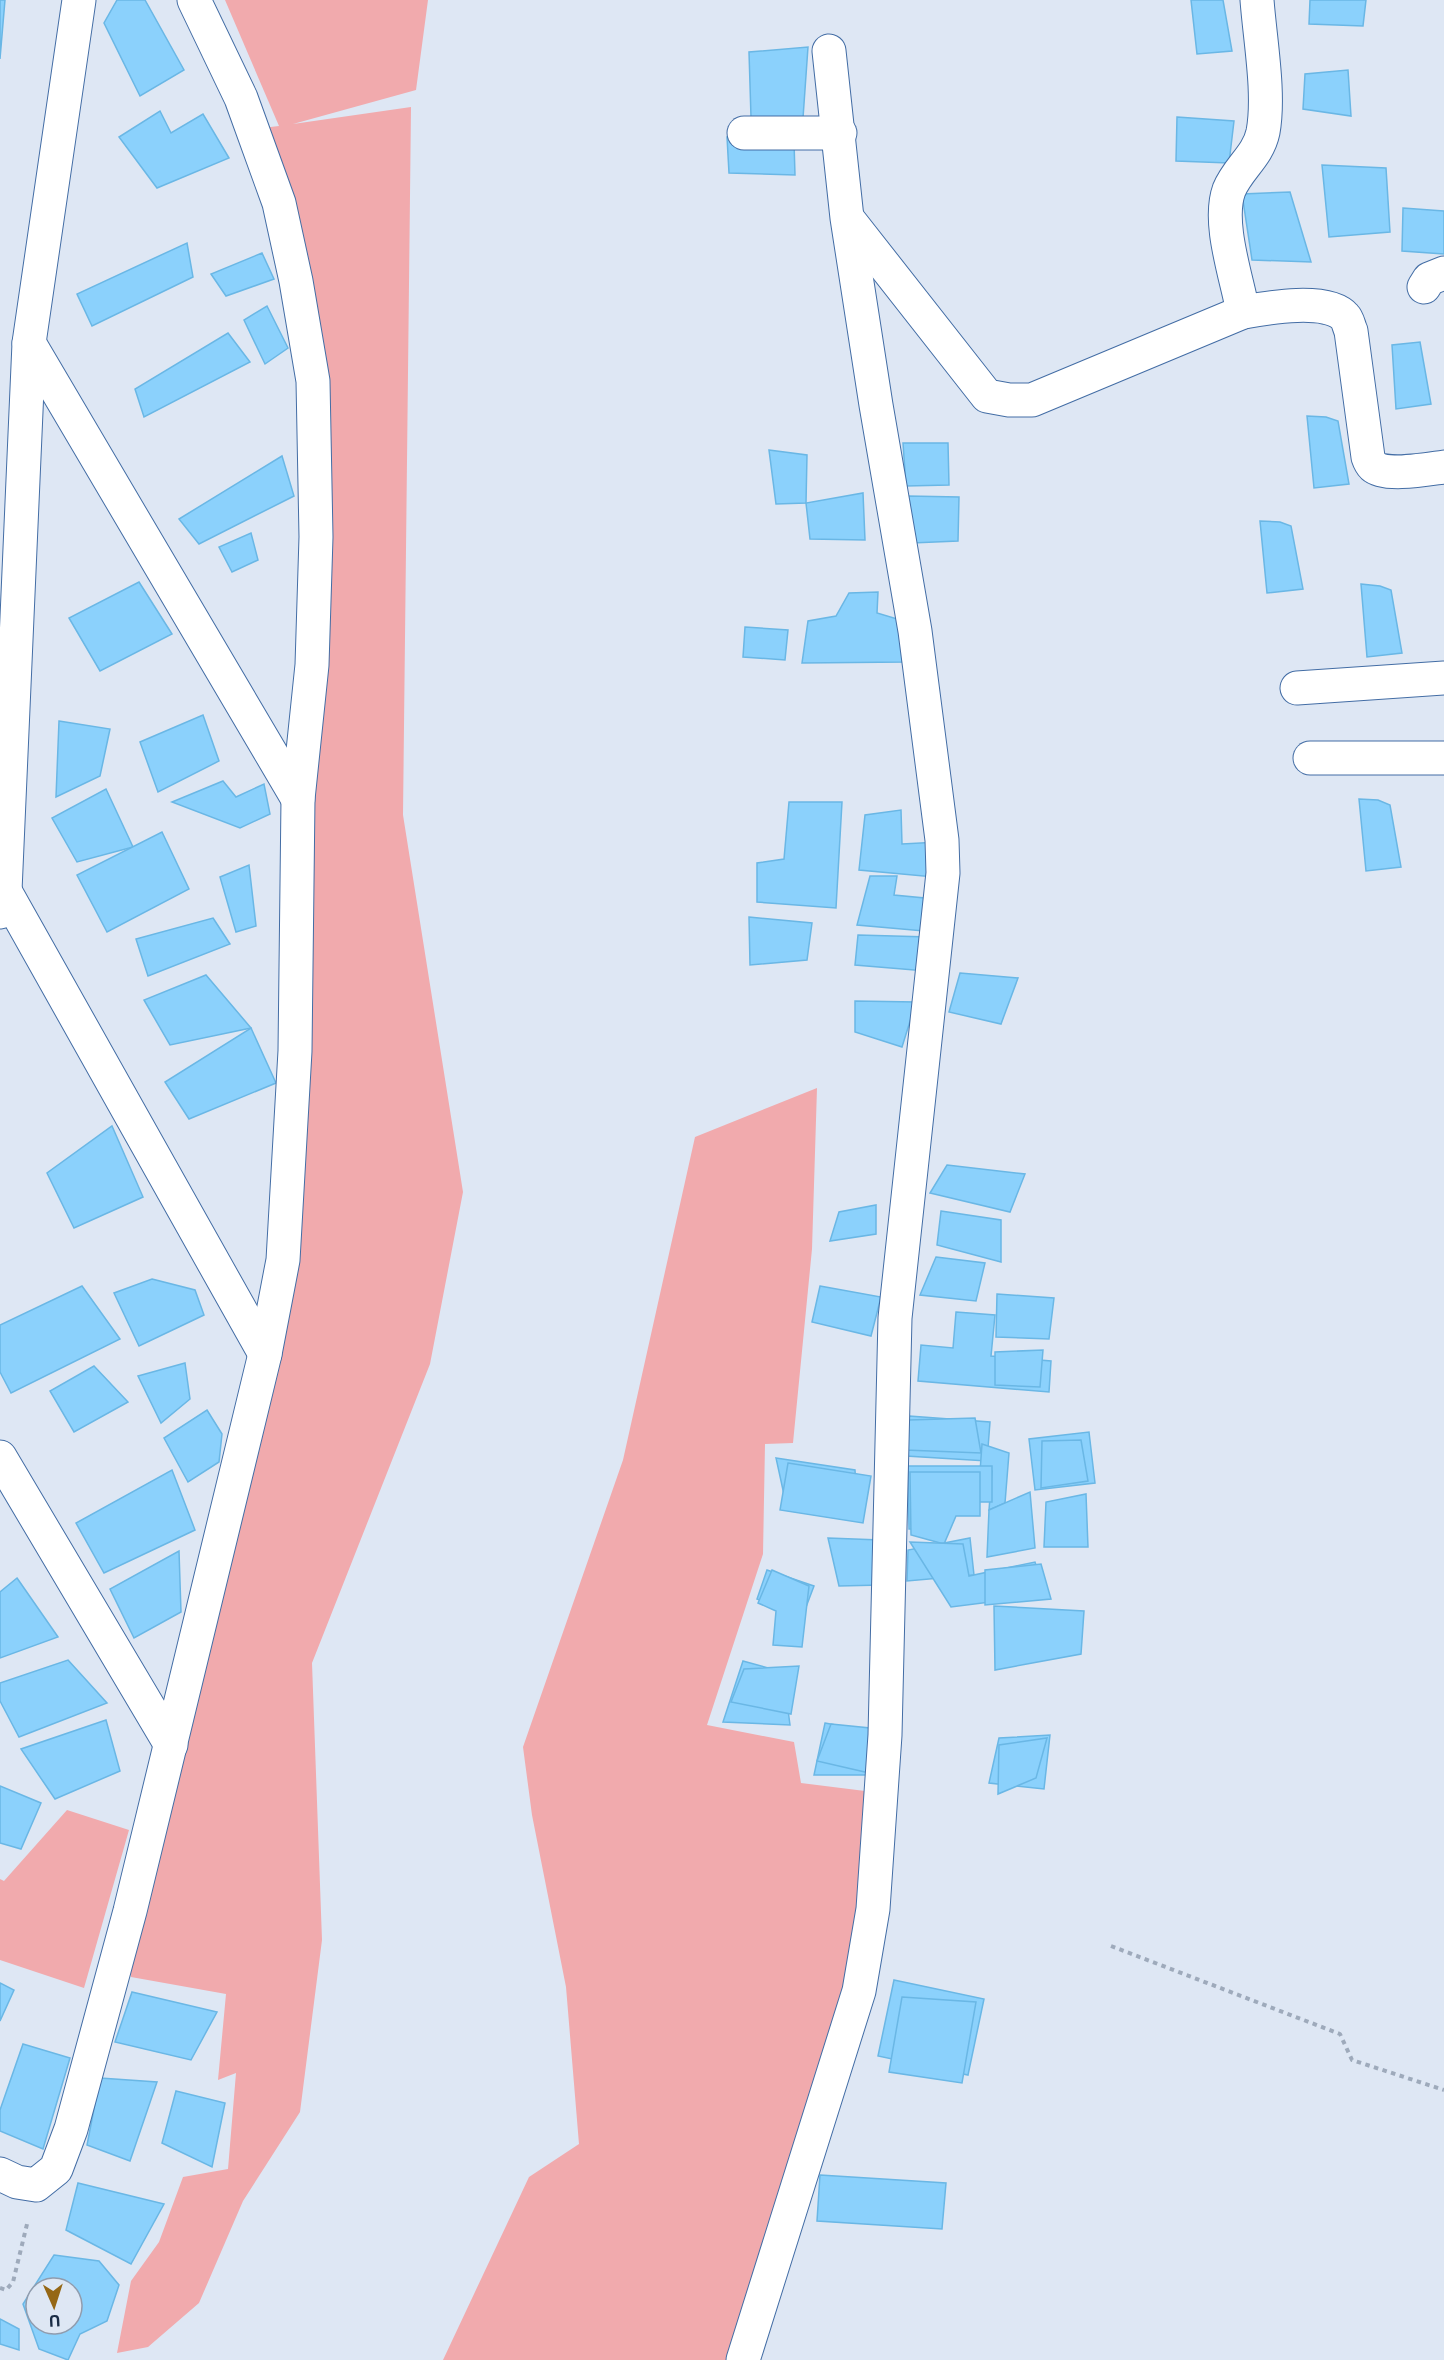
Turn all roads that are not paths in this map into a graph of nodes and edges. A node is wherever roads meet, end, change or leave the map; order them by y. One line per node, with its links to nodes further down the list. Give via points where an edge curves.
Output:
1 (79, 0): 9 (street)
2 (194, 0): 15 (street, via 242,98 279,203 313,381 316,537 312,665)
3 (1257, 0): 8 (street, via 1266,110 1263,134 1254,155 1234,180 1226,209 1227,236)
4 (829, 51): 6 (street)
5 (744, 133): 6 (street)
6 (840, 133): 7 (street)
7 (847, 218): 8 (street, via 987,396 1032,400); 21 (street, via 915,631 943,873 895,1318 885,1735 873,1909 859,1991)
8 (1243, 312): 10 (street, via 1287,304 1331,309 1346,318 1372,466 1384,471)
9 (29, 343): 15 (street); 16 (street)
10 (1444, 467)
11 (1444, 678): 12 (street)
12 (1297, 688)
13 (1310, 758): 14 (street)
14 (1444, 758)
15 (298, 799): 17 (street, via 289,1177 283,1260)
16 (2, 902): 17 (street)
17 (266, 1354): 19 (street)
18 (0, 1457): 19 (street)
19 (171, 1745): 20 (street, via 71,2129 56,2169 36,2185)
20 (0, 2174)
21 (743, 2360)

